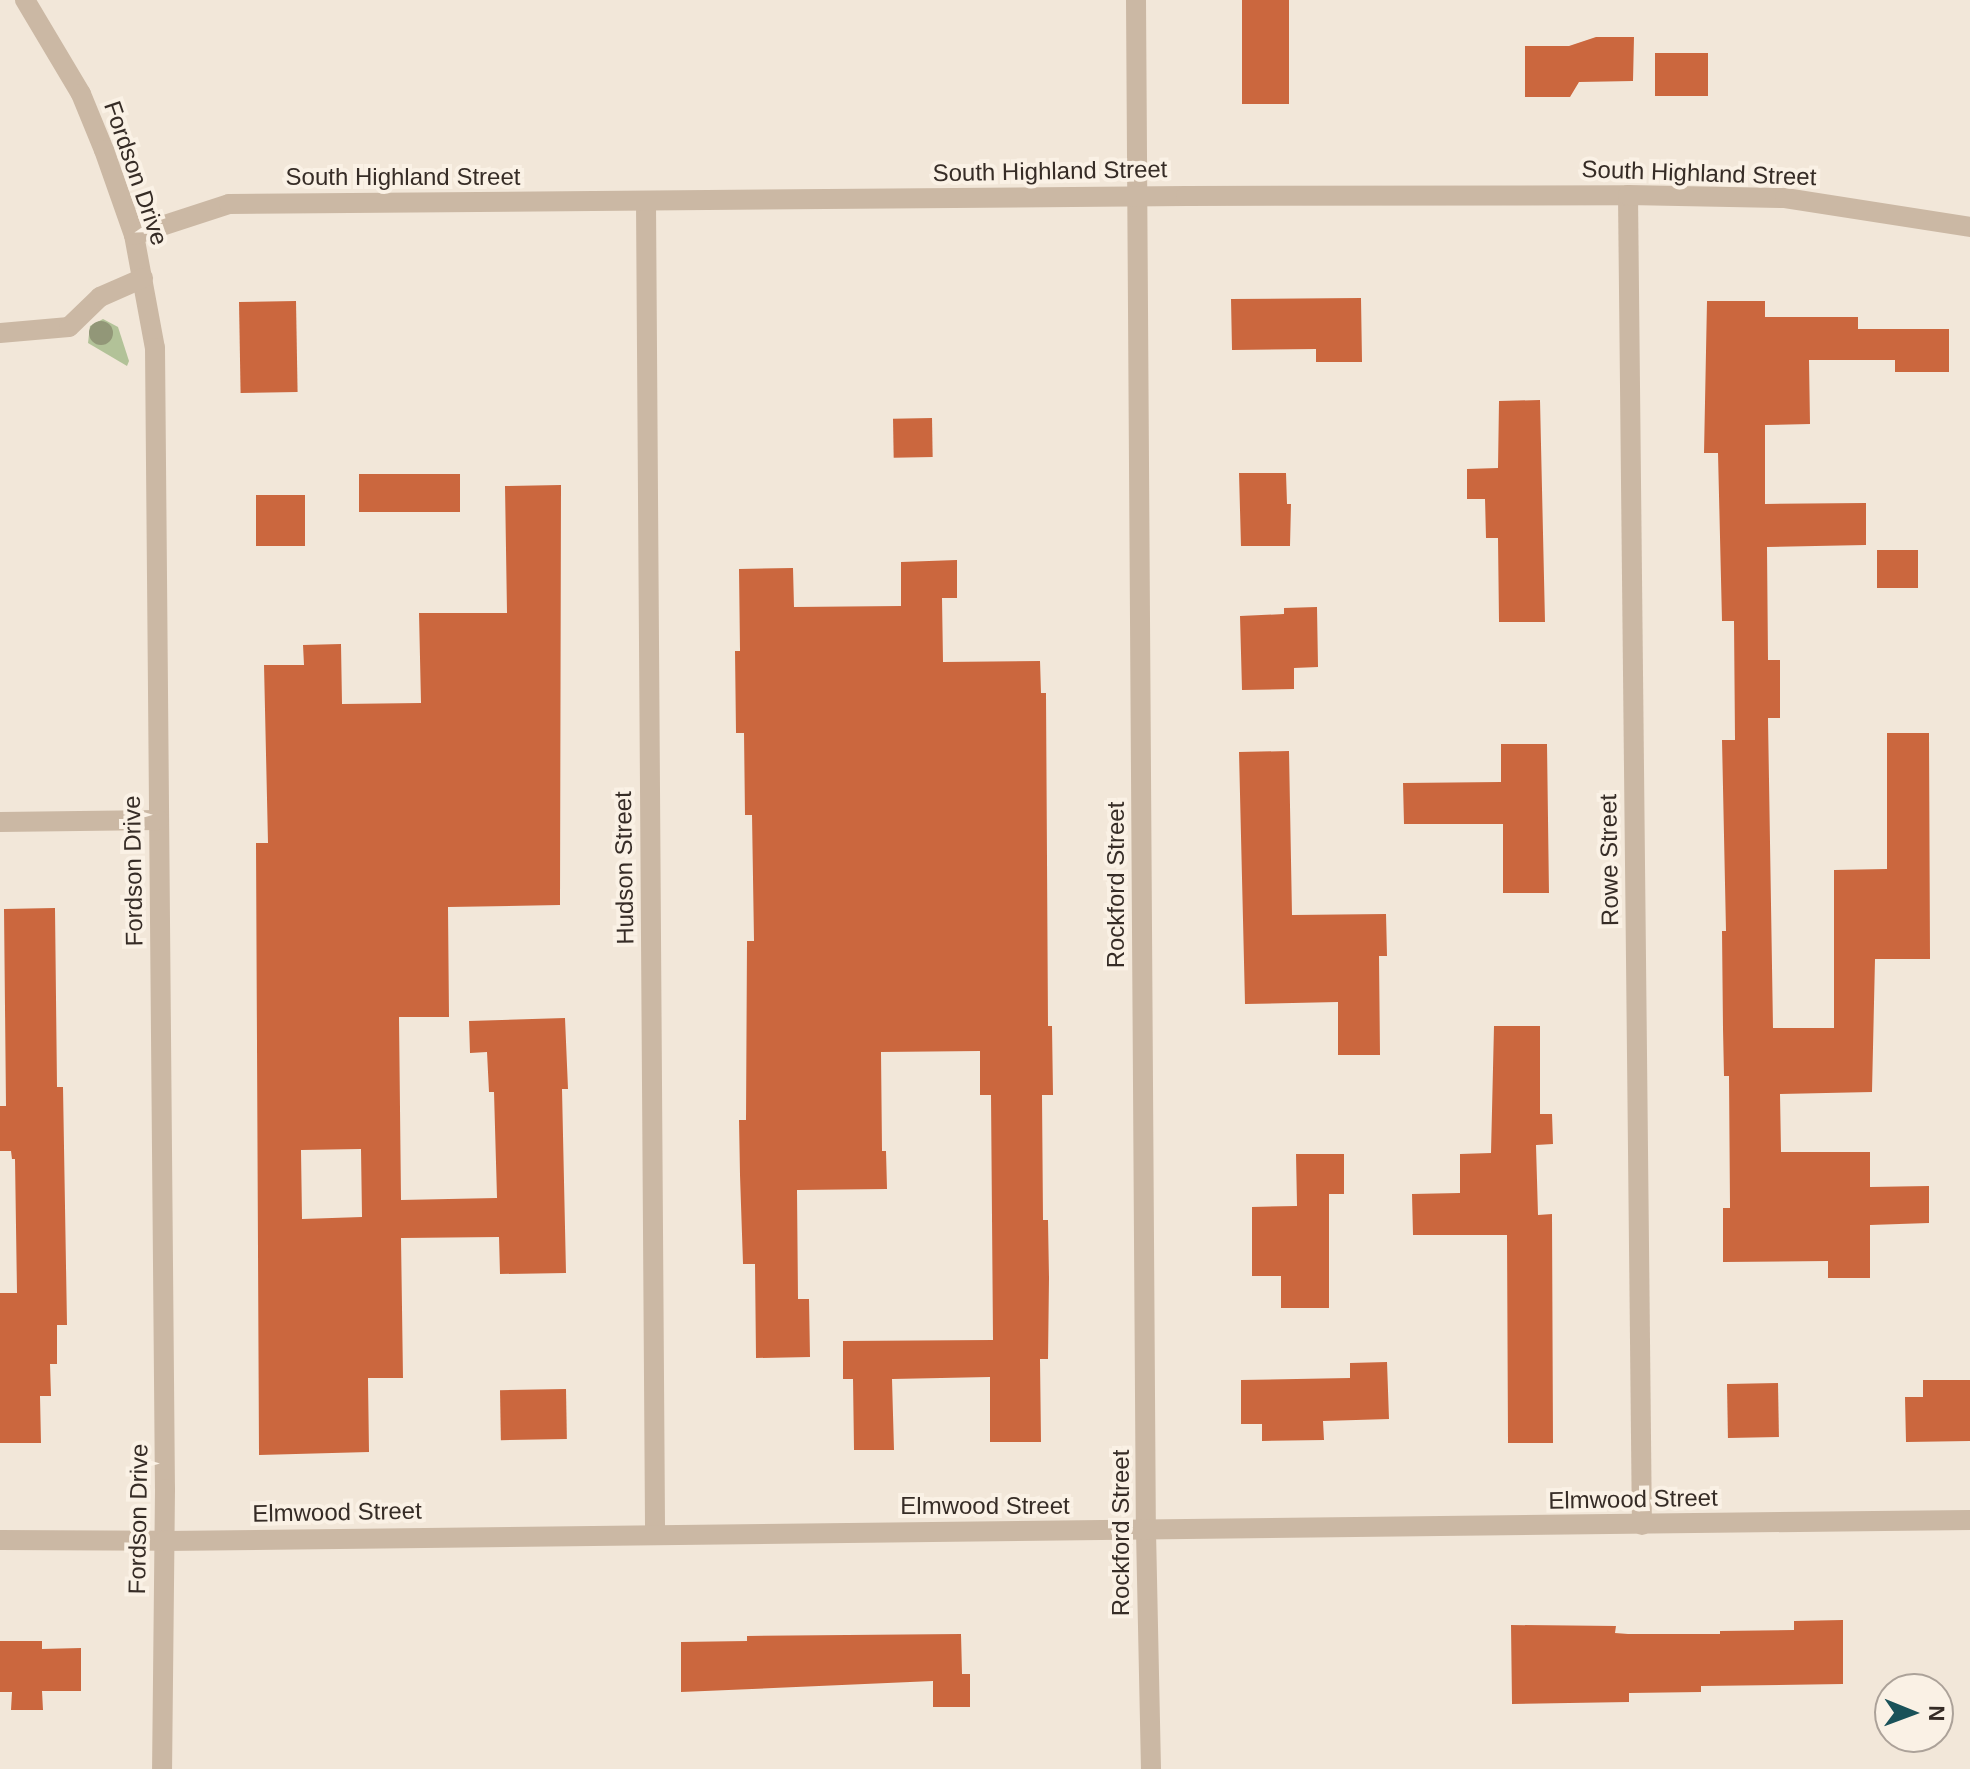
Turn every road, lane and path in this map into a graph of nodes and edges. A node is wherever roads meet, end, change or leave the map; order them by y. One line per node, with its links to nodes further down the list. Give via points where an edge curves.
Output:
1 (25, 0): 7 (street, Fordson Drive, via 81,94)
2 (1136, 0): 4 (street, Rockford Street)
3 (1628, 195): 4 (street, South Highland Street); 6 (street, South Highland Street, via 1785,198); 13 (street, Rowe Street)
4 (1138, 197): 5 (street, South Highland Street); 14 (street, Rockford Street)
5 (646, 202): 7 (street, South Highland Street, via 229,204); 15 (street, Hudson Street)
6 (1970, 227)
7 (134, 235): 8 (street, Fordson Drive)
8 (143, 278): 9 (street, via 100,297 69,327); 10 (street, Fordson Drive, via 155,348)
9 (0, 333)
10 (159, 820): 11 (street); 17 (street, Fordson Drive)
11 (0, 822)
12 (1970, 1520): 13 (street, Elmwood Street)
13 (1642, 1525): 14 (street, Elmwood Street)
14 (1146, 1531): 15 (street, Elmwood Street); 19 (street, Rockford Street)
15 (655, 1534): 17 (street, Elmwood Street)
16 (0, 1540): 17 (street, Elmwood Street)
17 (164, 1541): 18 (street, Fordson Drive)
18 (162, 1769)
19 (1151, 1769)

